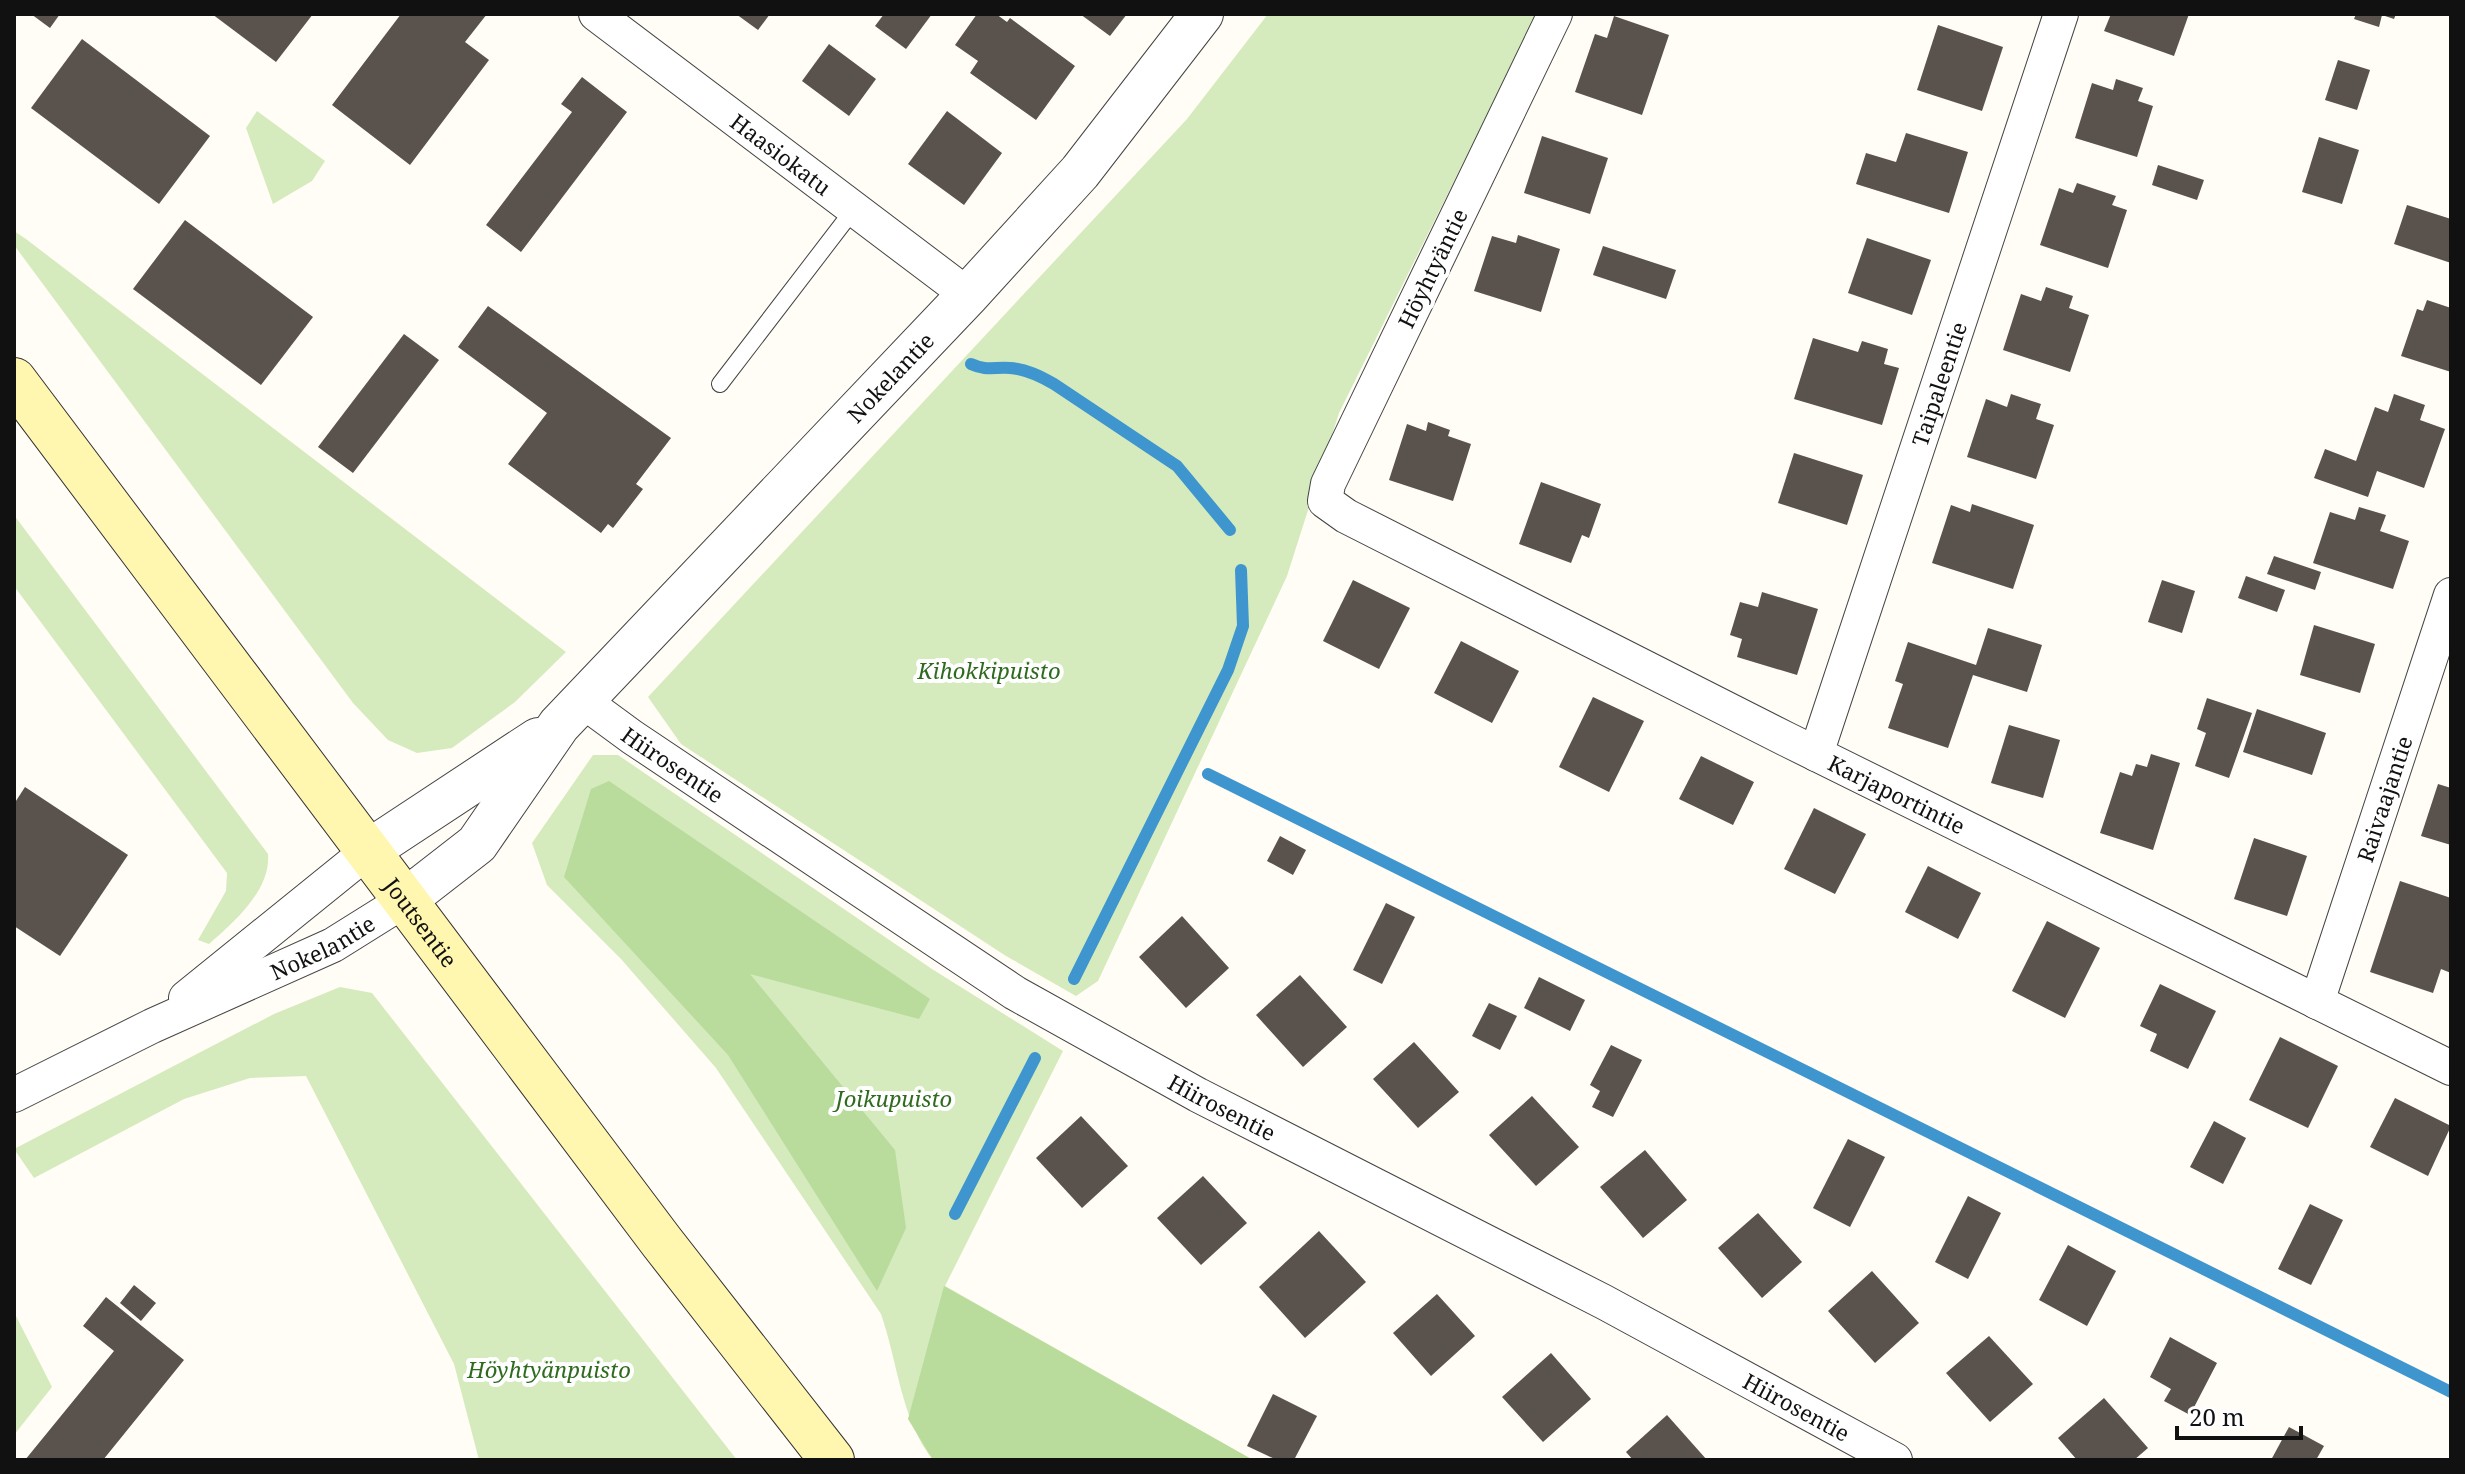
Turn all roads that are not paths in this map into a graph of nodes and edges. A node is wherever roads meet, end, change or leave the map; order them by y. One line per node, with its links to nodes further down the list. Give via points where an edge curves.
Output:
1 (596, 14): 5 (street, Haasiokatu)
2 (1202, 14): 6 (street, Nokelantie, via 1080,172)
3 (1555, 14): 9 (street, Höyhtyäntie, via 1328,484 1325,501)
4 (2061, 14): 12 (street, Taipaleentie)
5 (854, 209): 6 (street, Haasiokatu); 8 (lane)
6 (968, 295): 11 (street, Nokelantie)
7 (14, 380): 13 (main road, Joutsentie)
8 (720, 384)
9 (1346, 516): 12 (street, Karjaportintie)
10 (2451, 595): 15 (street, Raivaajantie)
11 (571, 713): 13 (street, Nokelantie); 14 (street, Nokelantie, via 477,844); 20 (street, Hiirosentie, via 632,737 1015,993 1198,1095 1604,1302)
12 (1816, 754): 15 (street, Karjaportintie)
13 (368, 851): 14 (main road, Joutsentie); 16 (street, Nokelantie)
14 (405, 900): 16 (street, Nokelantie, via 333,945); 19 (main road, Joutsentie)
15 (2317, 1002): 17 (street, Karjaportintie)
16 (152, 1026): 18 (street, Nokelantie)
17 (2451, 1068)
18 (14, 1095)
19 (832, 1460)
20 (1895, 1460)

